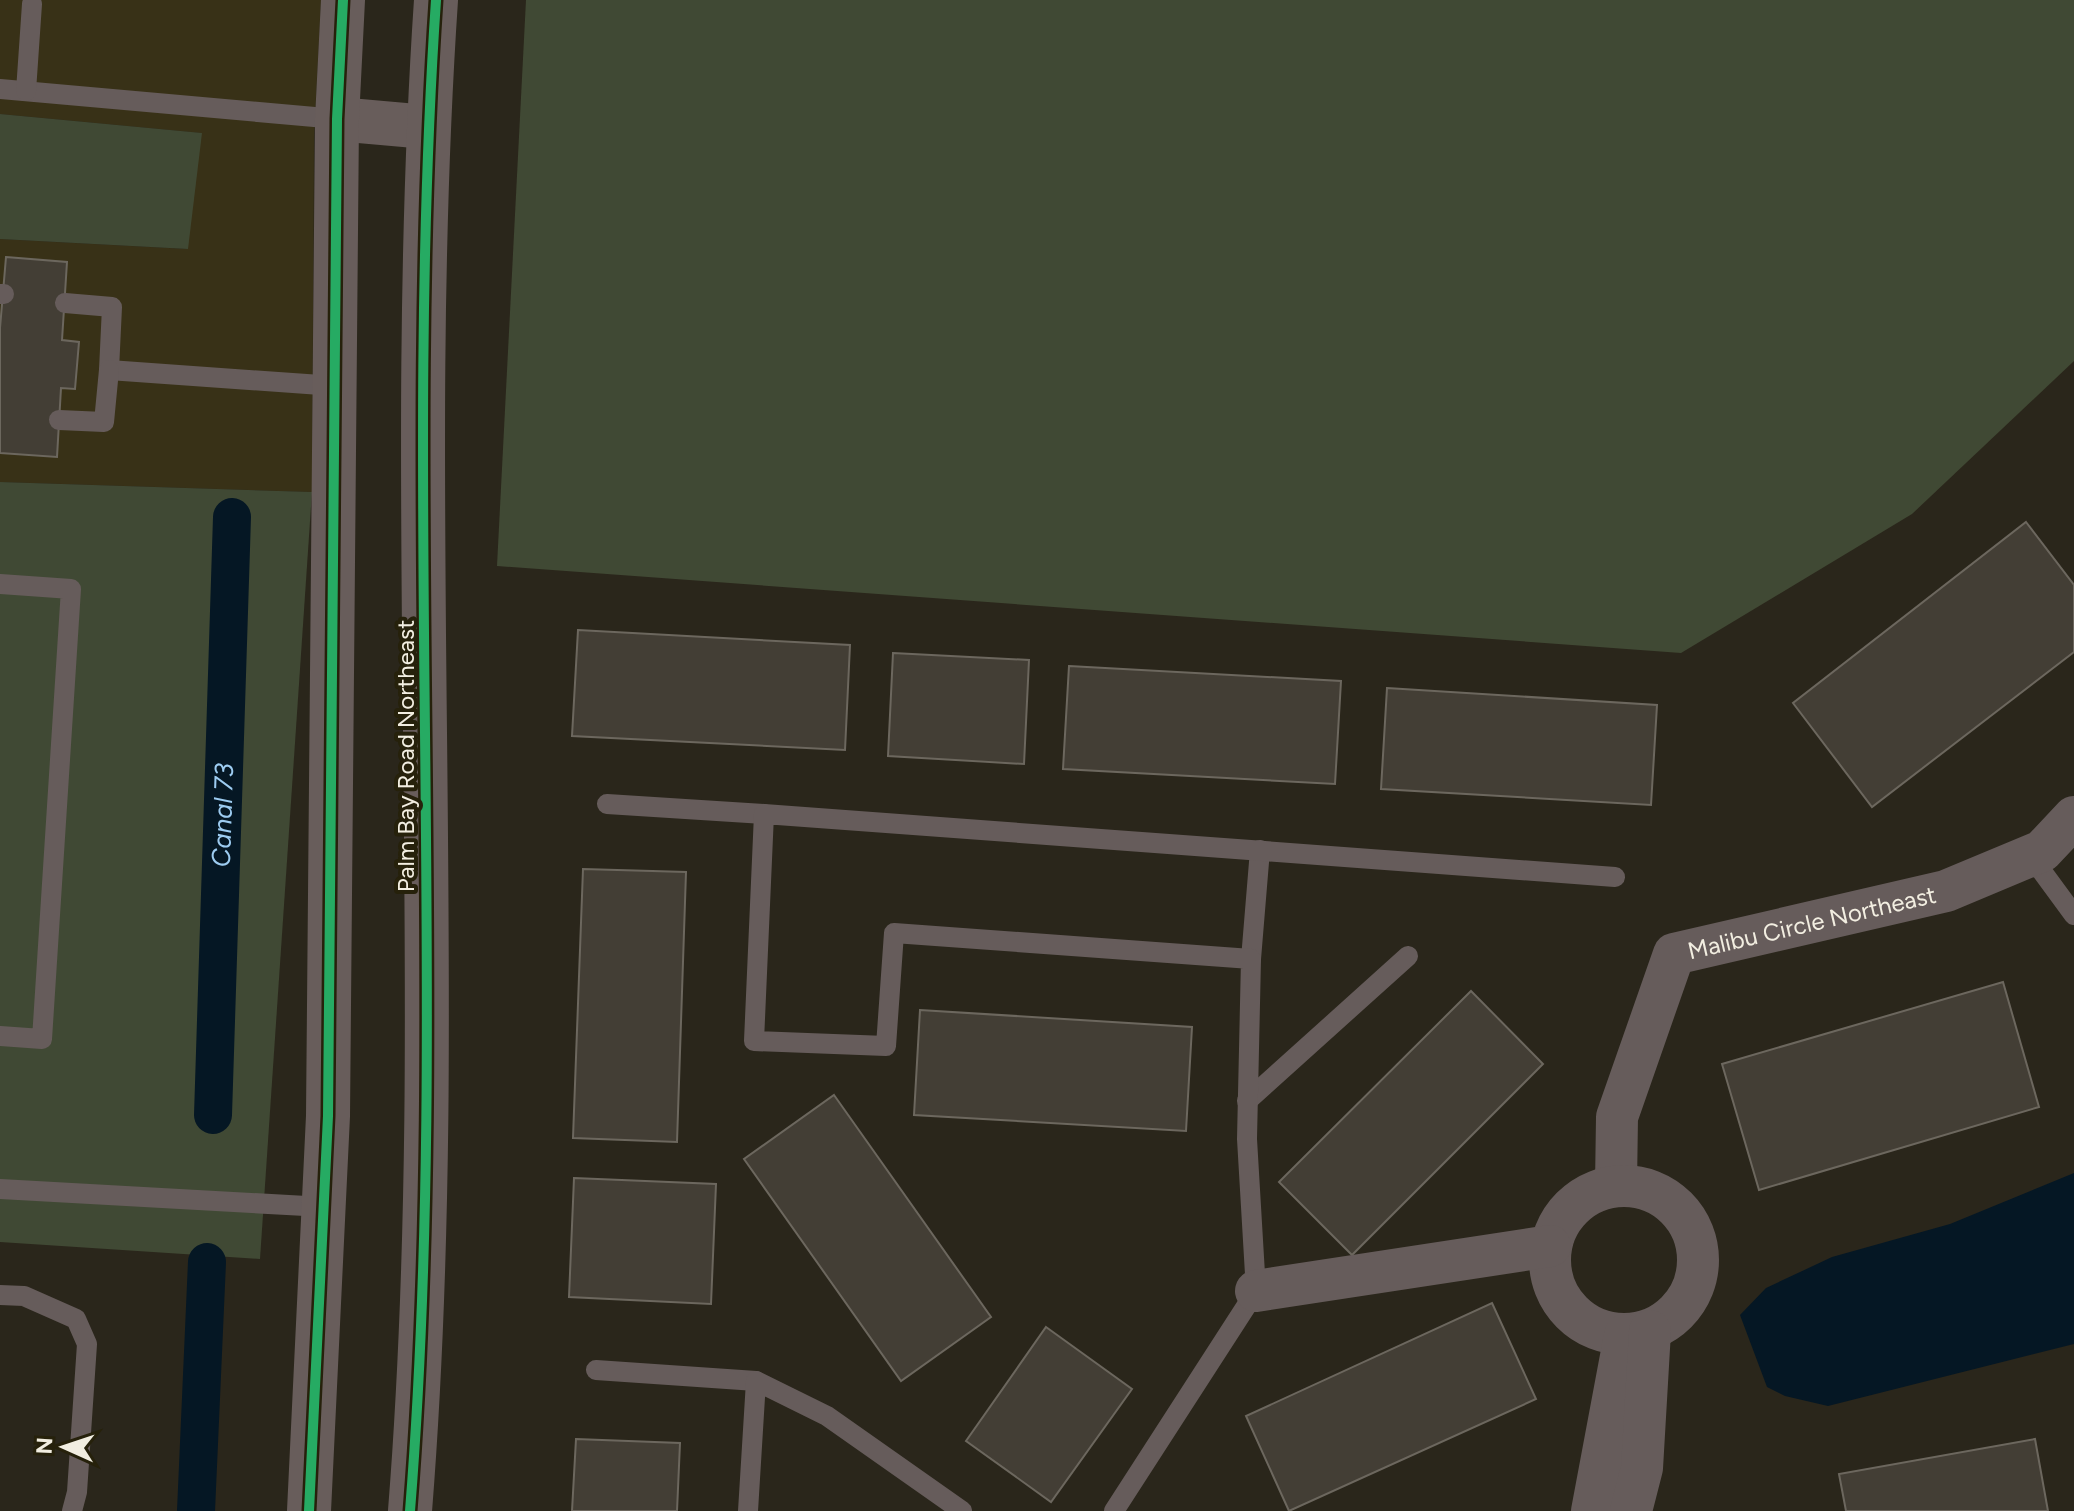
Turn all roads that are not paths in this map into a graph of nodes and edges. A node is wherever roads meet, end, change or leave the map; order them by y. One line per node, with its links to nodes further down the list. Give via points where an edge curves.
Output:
1 (343, 0): 6 (main road)
2 (436, 0): 7 (main road, Palm Bay Road Northeast)
3 (32, 4): 5 (lane)
4 (0, 89): 5 (lane)
5 (26, 91): 6 (lane)
6 (337, 119): 7 (main road); 10 (main road)
7 (427, 127): 35 (main road, Palm Bay Road Northeast, via 427,1088 422,1353)
8 (65, 303): 9 (lane, via 112,307)
9 (109, 370): 10 (lane); 11 (lane, via 104,422)
10 (335, 386): 26 (main road)
11 (59, 420)
12 (0, 584): 22 (lane, via 71,589 42,1039)
13 (607, 804): 14 (lane)
14 (764, 814): 16 (lane); 21 (lane, via 754,1041 886,1046 894,933)
15 (2074, 817): 17 (street, Malibu Circle Northeast, via 2042,851)
16 (1260, 850): 18 (lane); 21 (lane)
17 (2030, 855): 19 (lane); 24 (street, Malibu Circle Northeast, via 1946,891 1674,954 1617,1117)
18 (1615, 877)
19 (2074, 915)
20 (1408, 956): 23 (lane)
21 (1251, 959): 23 (lane)
22 (0, 1036)
23 (1247, 1101): 28 (lane)
24 (1616, 1185): 27 (street, via 1579,1199 1561,1218); 30 (street, via 1639,1186 1682,1212 1695,1236 1699,1260 1691,1293 1677,1313)
25 (0, 1189): 26 (lane)
26 (324, 1207): 34 (main road)
27 (1550, 1246): 28 (street); 30 (street, via 1554,1288 1570,1312 1607,1333)
28 (1256, 1291): 38 (lane)
29 (0, 1295): 33 (lane, via 24,1296 76,1319 87,1344)
30 (1638, 1333): 39 (street); 40 (street, via 1642,1468)
31 (596, 1370): 32 (lane)
32 (756, 1381): 36 (lane); 37 (lane, via 827,1416)
33 (72, 1511)
34 (309, 1511)
35 (410, 1511)
36 (748, 1511)
37 (962, 1511)
38 (1114, 1511)
39 (1592, 1511)
40 (1631, 1511)

